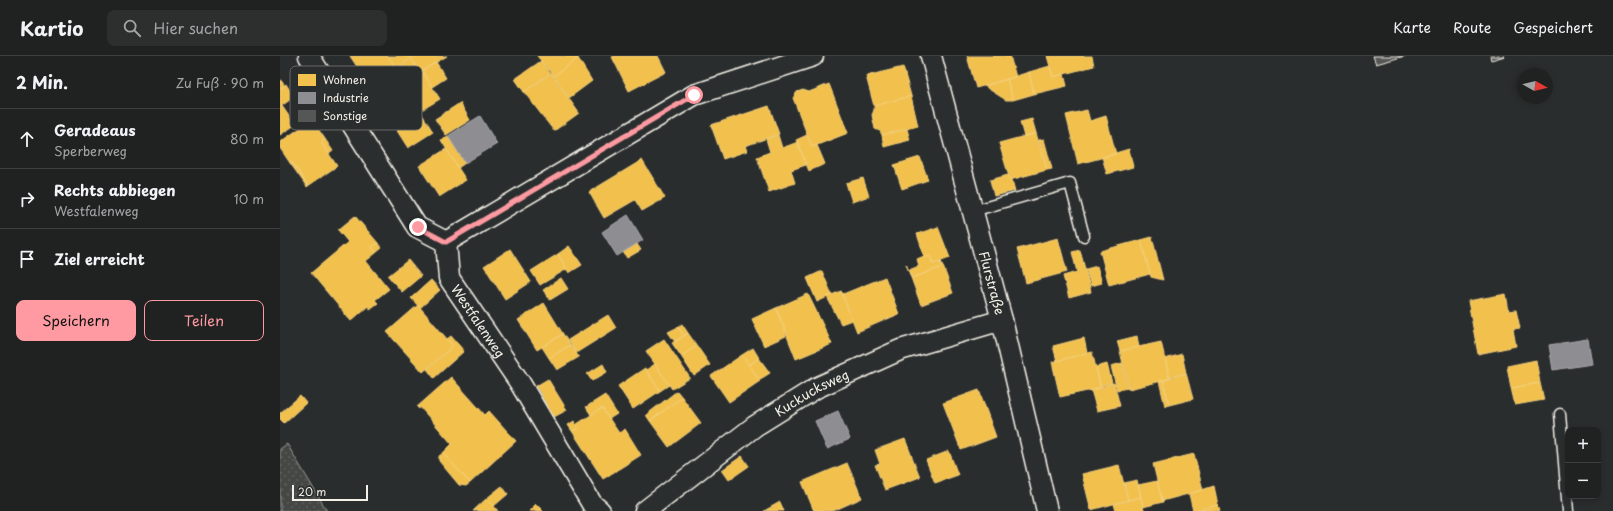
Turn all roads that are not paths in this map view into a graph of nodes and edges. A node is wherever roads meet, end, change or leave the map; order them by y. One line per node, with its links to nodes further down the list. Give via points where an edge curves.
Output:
1 (309, 56): 4 (street)
2 (813, 56): 8 (street, via 694,95)
3 (932, 56): 6 (street, Flurstraße)
4 (315, 66)
5 (356, 130): 8 (street, via 418,227)
6 (973, 211): 7 (lane, via 1070,183); 9 (street, Flurstraße)
7 (1084, 236)
8 (446, 242): 11 (street, Westfalenweg, via 449,278 520,383 592,504)
9 (1002, 320): 12 (street, Kuckucksweg, via 900,350 816,388 755,426); 13 (street, Flurstraße)
10 (1560, 414): 14 (lane)
11 (600, 511)
12 (645, 511)
13 (1047, 511)
14 (1568, 511)

